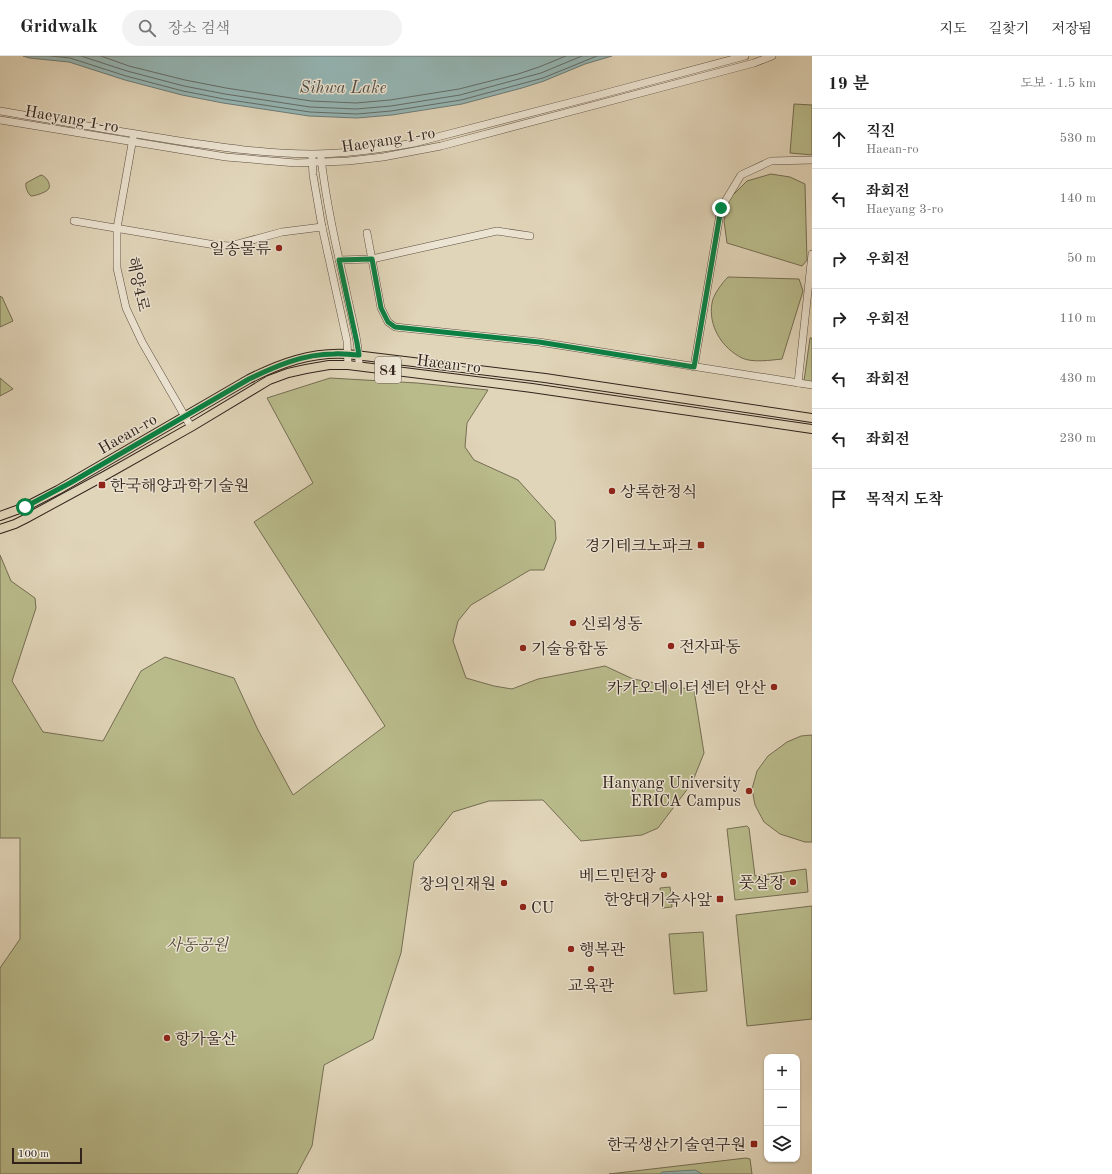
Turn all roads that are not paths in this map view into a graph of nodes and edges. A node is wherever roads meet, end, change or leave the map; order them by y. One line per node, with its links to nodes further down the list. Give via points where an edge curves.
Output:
1 (745, 56): 3 (street, Haeyang 1-ro)
2 (772, 56): 4 (street, Haeyang 1-ro)
3 (732, 58): 4 (street); 10 (street, Haeyang 1-ro, via 414,143)
4 (736, 68): 13 (street, Haeyang 1-ro, via 441,146 383,157)
5 (0, 111): 7 (street, Haeyang 1-ro)
6 (0, 120): 8 (street, Haeyang 1-ro)
7 (134, 134): 8 (street, 해양4로); 9 (street, Haeyang 1-ro, via 249,150)
8 (133, 142): 12 (street, Haeyang 1-ro, via 226,157); 16 (street, 해양4로)
9 (312, 154): 10 (street, Haeyang 1-ro); 12 (street)
10 (320, 154): 13 (street)
11 (812, 160): 26 (street, via 771,161 741,175 721,208)
12 (312, 162): 13 (street, Haeyang 1-ro); 15 (street)
13 (321, 162): 21 (street)
14 (74, 221): 16 (street)
15 (322, 227): 16 (street, via 282,232 230,246); 22 (street, via 346,335)
16 (117, 228): 29 (street, 해양4로, via 117,268 126,308 142,342)
17 (368, 233): 20 (street)
18 (530, 236): 20 (street, via 497,231)
19 (812, 254): 27 (street)
20 (372, 259): 21 (street); 26 (street, via 381,308 388,322 395,327 539,342)
21 (339, 260): 23 (street)
22 (347, 354): 23 (main road, Haean-ro / 84); 24 (street); 29 (main road, Haean-ro / 84, via 310,356 274,367)
23 (359, 355): 25 (street); 30 (main road, Haean-ro / 84, via 545,378)
24 (348, 365): 25 (main road, Haean-ro / 84); 31 (main road, Haean-ro / 84, via 306,368 269,380)
25 (359, 366): 32 (main road, Haean-ro / 84, via 532,388)
26 (694, 367): 27 (street)
27 (798, 383): 28 (street)
28 (812, 385)
29 (185, 416): 31 (street, 해양4로); 33 (main road, Haean-ro / 84, via 58,490 25,507)
30 (812, 418)
31 (191, 427): 34 (main road, Haean-ro / 84, via 76,492 15,524)
32 (812, 429)
33 (0, 516)
34 (0, 529)

